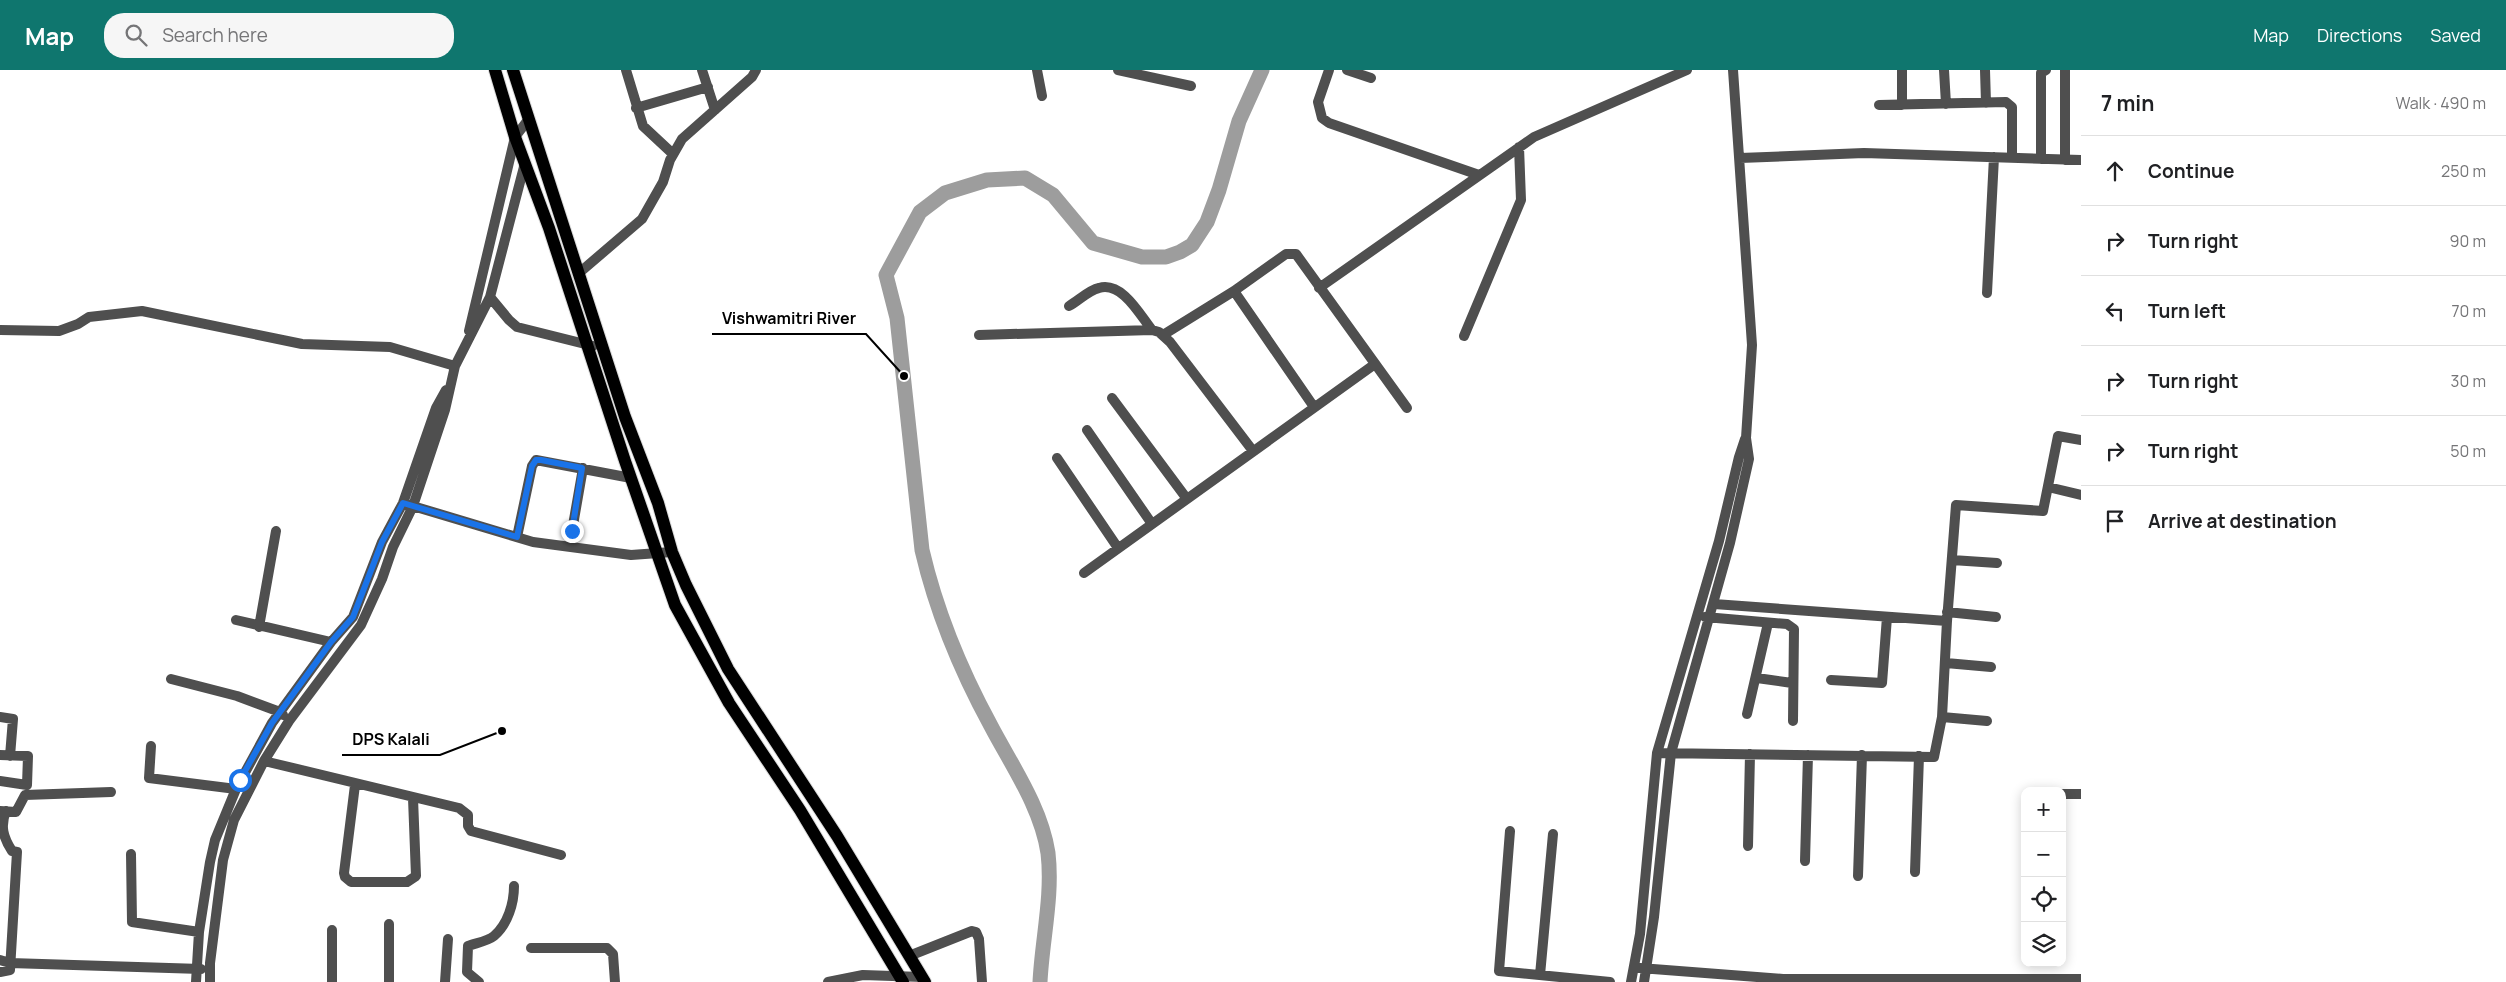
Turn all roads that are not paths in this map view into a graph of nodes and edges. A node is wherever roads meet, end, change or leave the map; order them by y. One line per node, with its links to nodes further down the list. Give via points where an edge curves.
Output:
1 (495, 70): 28 (main road)
2 (513, 70): 27 (main road)
3 (626, 70): 25 (street)
4 (702, 70): 19 (street)
5 (756, 70): 26 (street)
6 (1037, 70): 20 (street)
7 (1118, 70): 18 (street)
8 (1328, 70): 38 (street, via 1318,102 1322,118 1329,123)
9 (1347, 70): 17 (street)
10 (1687, 70): 29 (street, via 1556,126)
11 (1733, 70): 32 (street)
12 (1902, 70): 24 (street)
13 (1944, 70): 22 (street)
14 (1985, 70): 21 (street)
15 (2046, 70): 34 (street, via 2041,72)
16 (2065, 70): 35 (street)
17 (1371, 78)
18 (1191, 86)
19 (708, 87): 25 (street); 26 (street)
20 (1042, 96)
21 (1986, 103): 22 (street); 33 (street, via 2006,102 2012,107)
22 (1946, 104): 24 (street)
23 (1879, 105): 24 (street)
24 (1902, 105)
25 (636, 108): 30 (street, via 643,126)
26 (714, 110): 30 (street, via 682,139)
27 (528, 120): 28 (street); 39 (main road)
28 (515, 137): 37 (main road); 51 (street)
29 (1520, 147): 38 (street); 49 (street, via 1521,200)
30 (674, 154): 39 (street, via 642,219)
31 (1994, 157): 32 (street, via 1846,153); 33 (street); 42 (street)
32 (1740, 158): 59 (street, via 1752,345)
33 (2012, 158): 34 (street)
34 (2041, 159): 35 (street)
35 (2065, 160): 36 (street)
36 (2081, 160)
37 (525, 163): 43 (street); 50 (main road)
38 (1480, 175): 40 (street)
39 (579, 273): 52 (main road)
40 (1319, 288): 41 (street, via 1296,254 1286,254); 53 (street)
41 (1234, 291): 48 (street); 56 (street)
42 (1987, 293)
43 (490, 296): 50 (street, via 517,326); 51 (street)
44 (1069, 306): 46 (street, via 1100,287 1110,288 1122,292)
45 (0, 330): 54 (street, via 58,332 89,317 142,311 302,344 390,347)
46 (1152, 330): 47 (street); 48 (street)
47 (979, 335)
48 (1163, 335): 61 (street)
49 (1464, 336)
50 (588, 345): 52 (street); 64 (main road)
51 (465, 347): 54 (street)
52 (603, 348): 74 (main road)
53 (1375, 364): 56 (street); 57 (street)
54 (455, 366): 68 (street, via 436,408)
55 (1112, 398): 67 (street)
56 (1314, 408): 61 (street)
57 (1407, 408)
58 (1087, 430): 69 (street)
59 (1746, 438): 79 (street, via 1748,469); 80 (street)
60 (2081, 440): 65 (street, via 2058,436)
61 (1253, 451): 67 (street)
62 (1057, 458): 73 (street)
63 (582, 468): 64 (street); 71 (street); 72 (street, via 541,460 534,462)
64 (630, 478): 75 (main road)
65 (2048, 486): 66 (street); 76 (street, via 2043,511 1956,505)
66 (2081, 495)
67 (1187, 499): 69 (street)
68 (408, 504): 72 (street); 88 (street, via 382,542 353,617); 99 (street, via 361,625)
69 (1152, 524): 73 (street)
70 (276, 531): 87 (street)
71 (572, 531)
72 (517, 537): 75 (street, via 585,550 631,555)
73 (1118, 548): 78 (street)
74 (672, 552): 75 (street); 134 (main road, via 728,669 837,836)
75 (657, 553): 143 (main road, via 675,605 729,703 800,810)
76 (1952, 560): 77 (street); 81 (street)
77 (1997, 563)
78 (1084, 573)
79 (1714, 604): 82 (street); 83 (street)
80 (1697, 615): 82 (street); 103 (street)
81 (1947, 616): 83 (street); 84 (street); 89 (street)
82 (1709, 617): 86 (street); 104 (street)
83 (1887, 617): 93 (street, via 1882,683)
84 (1996, 617)
85 (236, 620): 87 (street)
86 (1768, 623): 91 (street); 94 (street, via 1787,624 1794,630)
87 (259, 627): 88 (street)
88 (331, 642): 95 (street)
89 (1946, 663): 90 (street); 97 (street)
90 (1991, 667)
91 (1756, 678): 94 (street); 96 (street)
92 (171, 680): 95 (street, via 237,696)
93 (1830, 680)
94 (1792, 683): 100 (street)
95 (280, 712): 99 (street); 113 (street)
96 (1747, 714)
97 (1942, 717): 101 (street); 109 (street, via 1934,757)
98 (0, 718): 107 (street, via 13,719)
99 (289, 721): 110 (street)
100 (1793, 721)
101 (1987, 721)
102 (150, 746): 113 (street, via 149,778)
103 (1657, 753): 104 (street); 136 (street)
104 (1671, 753): 105 (street); 138 (street, via 1654,917)
105 (1750, 754): 106 (street); 122 (street)
106 (1808, 755): 108 (street); 125 (street)
107 (5, 756): 114 (street, via 28,756)
108 (1862, 756): 109 (street); 127 (street)
109 (1919, 756): 126 (street)
110 (264, 761): 112 (street); 139 (street, via 234,820 226,847)
111 (0, 781): 114 (street)
112 (355, 785): 118 (street); 118 (street, via 344,873 351,882 407,882 416,876)
113 (236, 789): 131 (street, via 213,850)
114 (26, 790): 115 (street); 119 (street, via 16,812)
115 (111, 792)
116 (2066, 794): 117 (street)
117 (2081, 794)
118 (413, 798): 124 (street, via 459,808 466,812 471,831)
119 (3, 811): 135 (street, via 1,825 7,843 12,851 17,852)
120 (1510, 831): 142 (street)
121 (1553, 834): 141 (street)
122 (1748, 846)
123 (131, 854): 131 (street, via 132,922)
124 (561, 855)
125 (1805, 861)
126 (1915, 872)
127 (1858, 876)
128 (514, 886): 154 (street, via 514,900 504,924 493,937 468,946 467,972)
129 (389, 924): 152 (street)
130 (332, 930): 151 (street)
131 (199, 932): 137 (street)
132 (448, 939): 153 (street)
133 (531, 948): 155 (street, via 606,948 613,954)
134 (909, 956): 144 (main road); 157 (street, via 969,931 976,932)
135 (5, 961): 137 (street); 140 (street, via 10,970)
136 (1634, 968): 138 (street); 159 (street)
137 (196, 969): 139 (street); 149 (street)
138 (1645, 969): 147 (street); 160 (street)
139 (210, 970): 150 (street)
140 (0, 972)
141 (1540, 975): 142 (street); 158 (street)
142 (1499, 977)
143 (901, 979): 144 (street); 156 (street, via 863,975)
144 (924, 979)
145 (2081, 979): 148 (street)
146 (1983, 980): 147 (street); 148 (street)
147 (1822, 981)
148 (2022, 981)
149 (196, 982)
150 (210, 982)
151 (332, 982)
152 (389, 982)
153 (445, 982)
154 (479, 982)
155 (616, 982)
156 (828, 982)
157 (982, 982)
158 (1610, 982)
159 (1631, 982)
160 (1644, 982)

